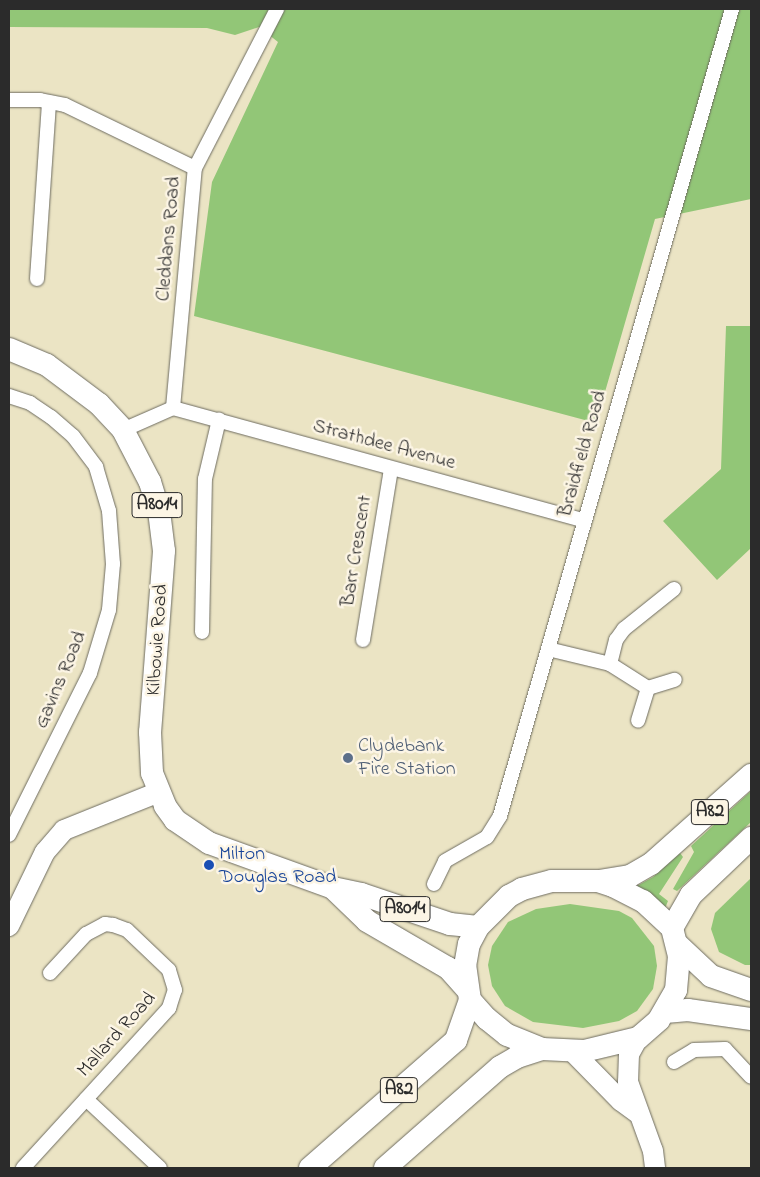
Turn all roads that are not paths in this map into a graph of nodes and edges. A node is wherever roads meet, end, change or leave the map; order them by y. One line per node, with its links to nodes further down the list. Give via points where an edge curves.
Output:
1 (278, 9): 5 (street, Cleddans Road)
2 (732, 9): 13 (street, Braidfield Road)
3 (9, 100): 4 (street)
4 (49, 102): 5 (street, via 65,105); 6 (street)
5 (195, 168): 9 (street, Cleddans Road)
6 (37, 279)
7 (9, 349): 11 (main road, Kilbowie Road / A8014, via 66,377 99,404)
8 (9, 396): 24 (street, Gavins Road, via 30,403 51,417 73,436 96,467 109,511 113,564 108,610 90,673)
9 (173, 408): 10 (street, Strathdee Avenue); 11 (street)
10 (219, 420): 12 (street, Strathdee Avenue); 15 (street, via 205,479)
11 (123, 430): 23 (main road, Kilbowie Road / A8014, via 150,482 159,511 164,551 150,732 152,773)
12 (391, 469): 13 (street, Strathdee Avenue); 16 (street, Barr Crescent)
13 (585, 521): 17 (street, Braidfield Road)
14 (674, 589): 18 (street, via 624,629 616,640)
15 (202, 632)
16 (363, 640)
17 (548, 649): 18 (street); 27 (street, Braidfield Road, via 500,816 487,836 445,861)
18 (610, 664): 20 (street)
19 (675, 680): 20 (street)
20 (648, 688): 21 (street)
21 (638, 720)
22 (751, 775): 26 (main road, A82, via 651,864 630,876)
23 (158, 792): 28 (main road, Kilbowie Road / A8014, via 175,820 195,836); 29 (main road, via 64,830 45,852)
24 (9, 836)
25 (751, 838): 31 (main road, A82, via 691,895)
26 (598, 881): 30 (main road, A82, via 552,881 522,889 498,905); 31 (main road, A82, via 643,901)
27 (434, 884)
28 (333, 888): 30 (main road, Kilbowie Road / A8014, via 362,894 450,924); 34 (main road, Kilbowie Road / A8014, via 367,921 448,968)
29 (9, 926)
30 (478, 927): 34 (main road, A82, via 467,955)
31 (675, 937): 33 (main road, via 711,976); 35 (main road, A82, via 678,979)
32 (50, 973): 42 (street, Mallard Road, via 86,934 105,924 127,930 169,970 174,980 170,1008)
33 (751, 990)
34 (468, 994): 38 (main road, A82, via 497,1028 518,1041); 46 (main road, A82, via 456,1040)
35 (665, 1012): 36 (main road, via 688,1010); 37 (main road, A82)
36 (751, 1019)
37 (638, 1038): 39 (main road, A82); 43 (main road, via 631,1046 628,1064 628,1082)
38 (542, 1049): 39 (main road, A82); 47 (main road, A82, via 500,1067)
39 (572, 1051): 43 (main road)
40 (674, 1062): 41 (street, via 694,1050 725,1049)
41 (751, 1076)
42 (86, 1099): 44 (street, Mallard Road); 45 (street)
43 (636, 1112): 48 (main road, via 653,1151)
44 (23, 1168)
45 (160, 1168)
46 (310, 1168)
47 (385, 1168)
48 (655, 1168)

